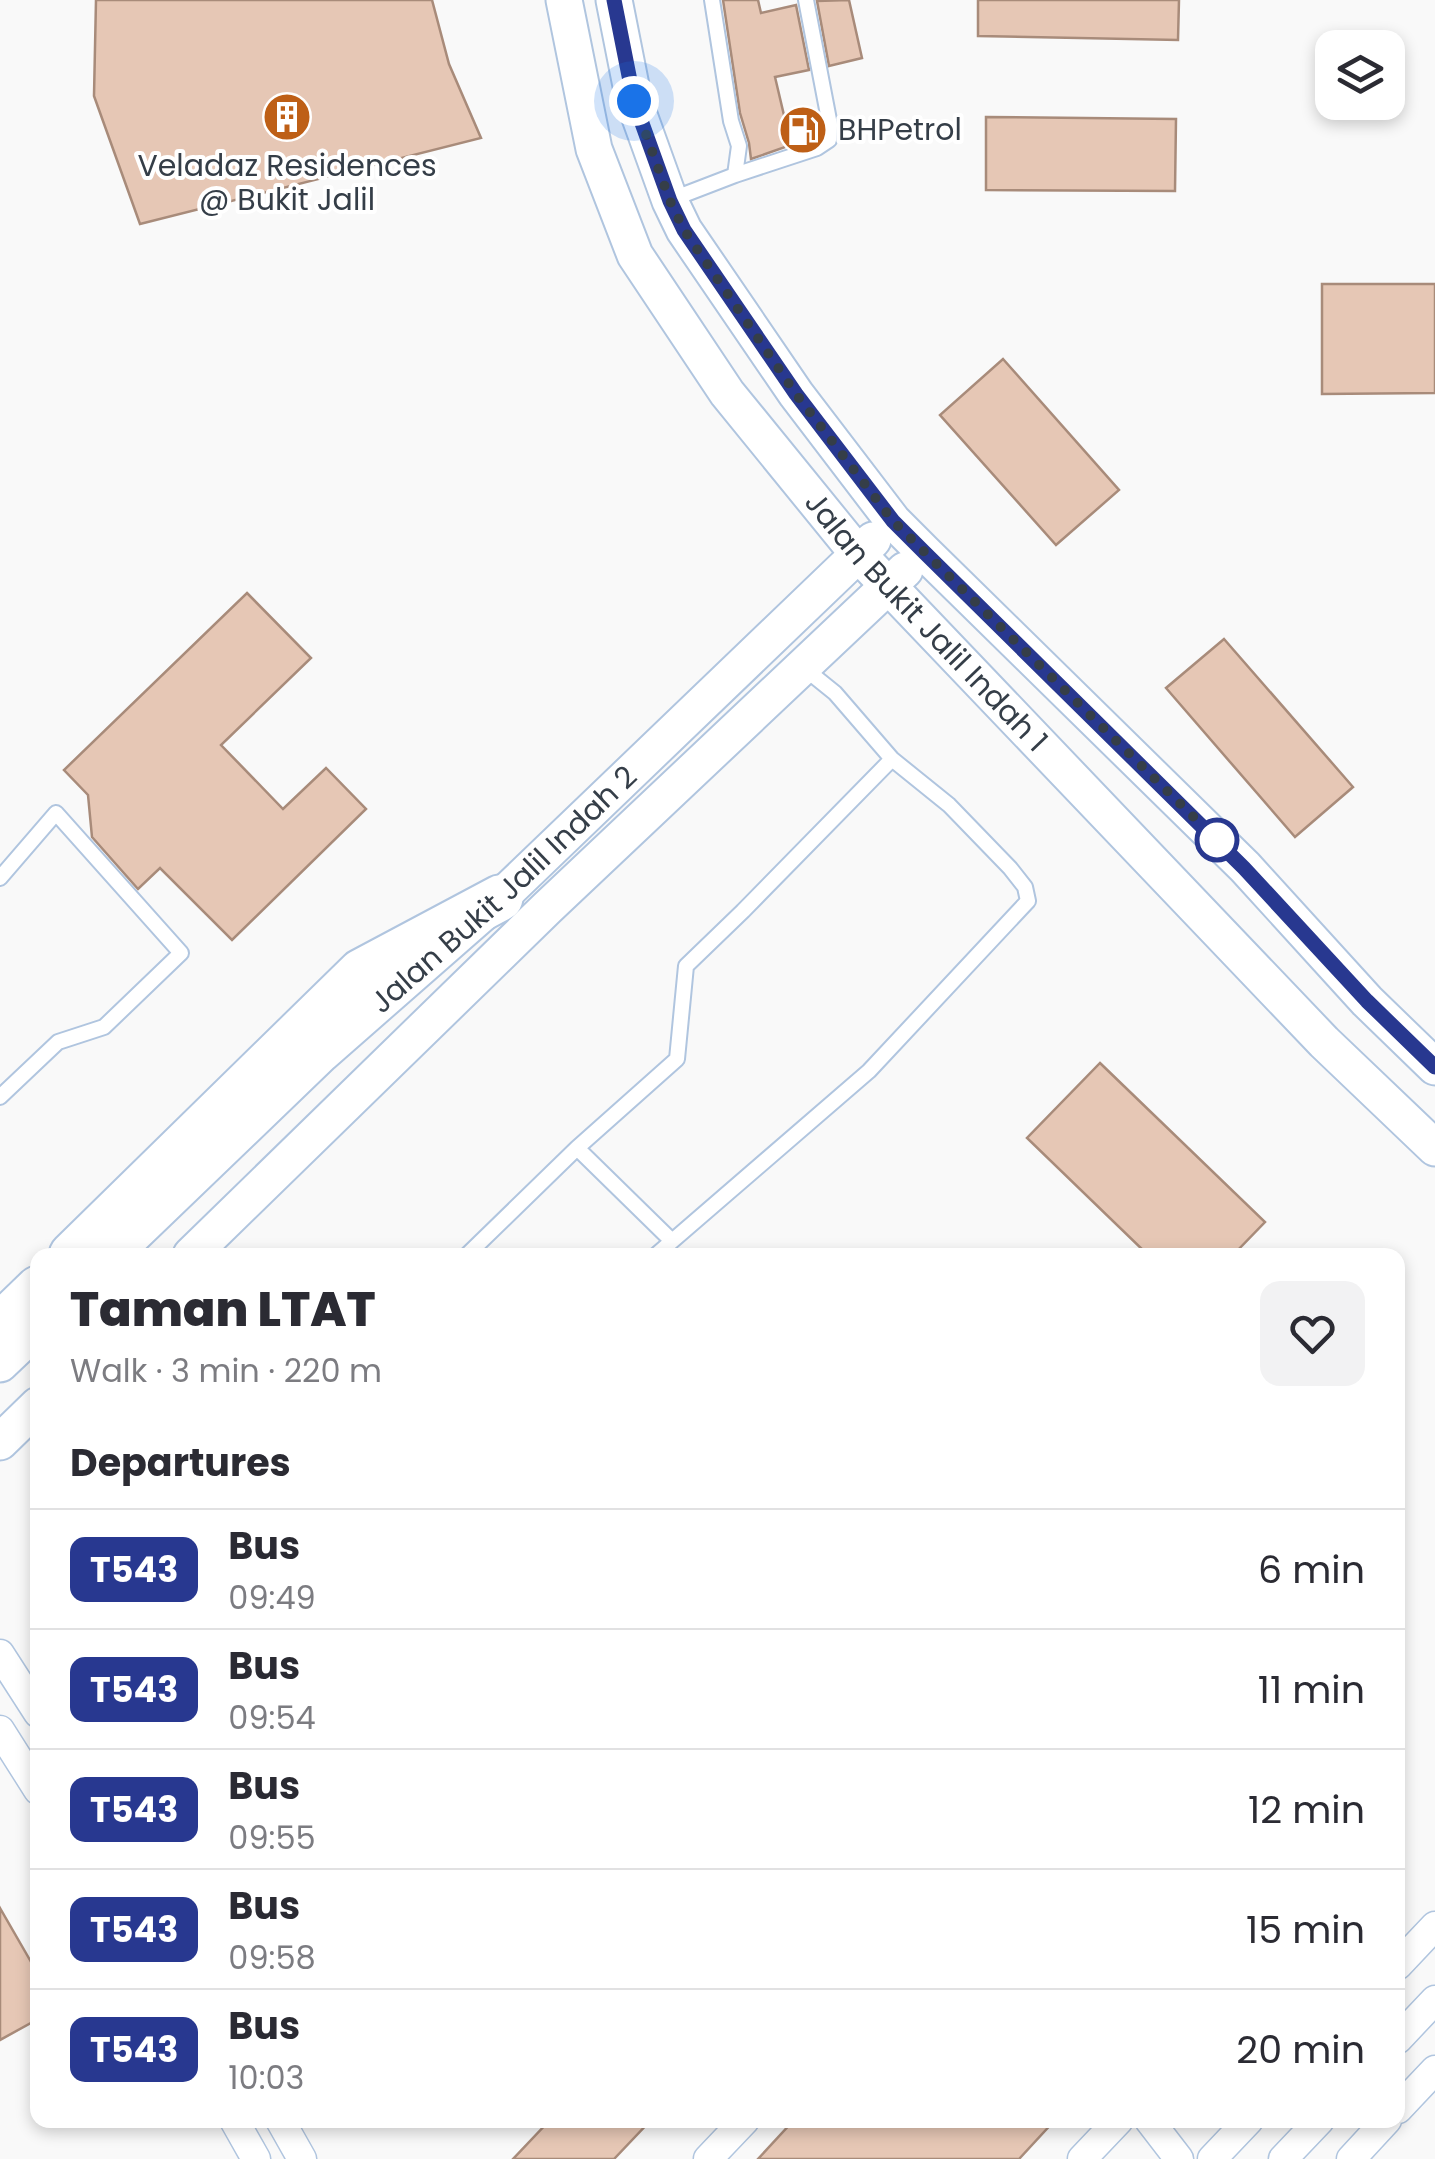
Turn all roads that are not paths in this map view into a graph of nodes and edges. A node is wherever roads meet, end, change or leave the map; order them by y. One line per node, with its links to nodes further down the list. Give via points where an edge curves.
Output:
1 (564, 0): 9 (street, Jalan Bukit Jalil Indah 1, via 594,149 635,255 727,393)
2 (614, 0): 6 (street, Jalan Bukit Jalil Indah 1, via 634,101)
3 (712, 0): 5 (lane, via 739,146)
4 (806, 0): 5 (lane, via 829,140)
5 (735, 175): 6 (lane)
6 (670, 201): 7 (street, Jalan Bukit Jalil Indah 1, via 796,394)
7 (893, 521): 8 (street, Jalan Bukit Jalil Indah 1); 9 (street, Jalan Bukit Jalil Indah 2)
8 (924, 552): 10 (street, Jalan Bukit Jalil Indah 2); 15 (street, Jalan Bukit Jalil Indah 1, via 1244,868)
9 (858, 554): 10 (street, Jalan Bukit Jalil Indah 1); 14 (street, Jalan Bukit Jalil Indah 2)
10 (890, 584): 11 (street, Jalan Bukit Jalil Indah 2); 16 (street, Jalan Bukit Jalil Indah 1)
11 (804, 667): 12 (lane); 24 (street, Jalan Bukit Jalil Indah 2)
12 (892, 759): 19 (lane, via 686,966 677,1058); 21 (lane, via 949,804 1010,868 1028,901 869,1071)
13 (0, 878): 18 (lane, via 56,813 181,954 104,1027 58,1042)
14 (500, 898): 22 (highway, via 361,972); 23 (street, Jalan Bukit Jalil Indah 2, via 322,1054)
15 (1367, 1001): 16 (street); 17 (street, Jalan Bukit Jalil Indah 1)
16 (1324, 1042): 20 (street, Jalan Bukit Jalil Indah 1)
17 (1435, 1067)
18 (0, 1097)
19 (577, 1148): 21 (lane); 25 (lane)
20 (1435, 1148)
21 (672, 1241): 26 (lane)
22 (79, 1248)
23 (120, 1248)
24 (198, 1248)
25 (474, 1248)
26 (664, 1248)
27 (30, 1297): 28 (highway)
28 (0, 1326)
29 (30, 1336): 30 (street)
30 (0, 1364)
31 (30, 1413): 32 (street)
32 (0, 1442)
33 (0, 1654): 34 (street)
34 (30, 1700)
35 (0, 1730): 36 (street)
36 (30, 1777)
37 (1435, 1926): 38 (street)
38 (1405, 1958)
39 (1435, 2000): 40 (street)
40 (1405, 2032)
41 (1435, 2070): 42 (street)
42 (1405, 2102)
43 (239, 2128): 51 (street)
44 (285, 2128): 52 (street)
45 (737, 2128): 53 (street)
46 (1111, 2128): 54 (street)
47 (1155, 2128): 55 (street)
48 (1241, 2128): 56 (street)
49 (1312, 2128): 57 (street)
50 (1380, 2128): 58 (street)
51 (256, 2159)
52 (302, 2159)
53 (708, 2159)
54 (1082, 2159)
55 (1179, 2159)
56 (1212, 2159)
57 (1283, 2159)
58 (1351, 2159)

